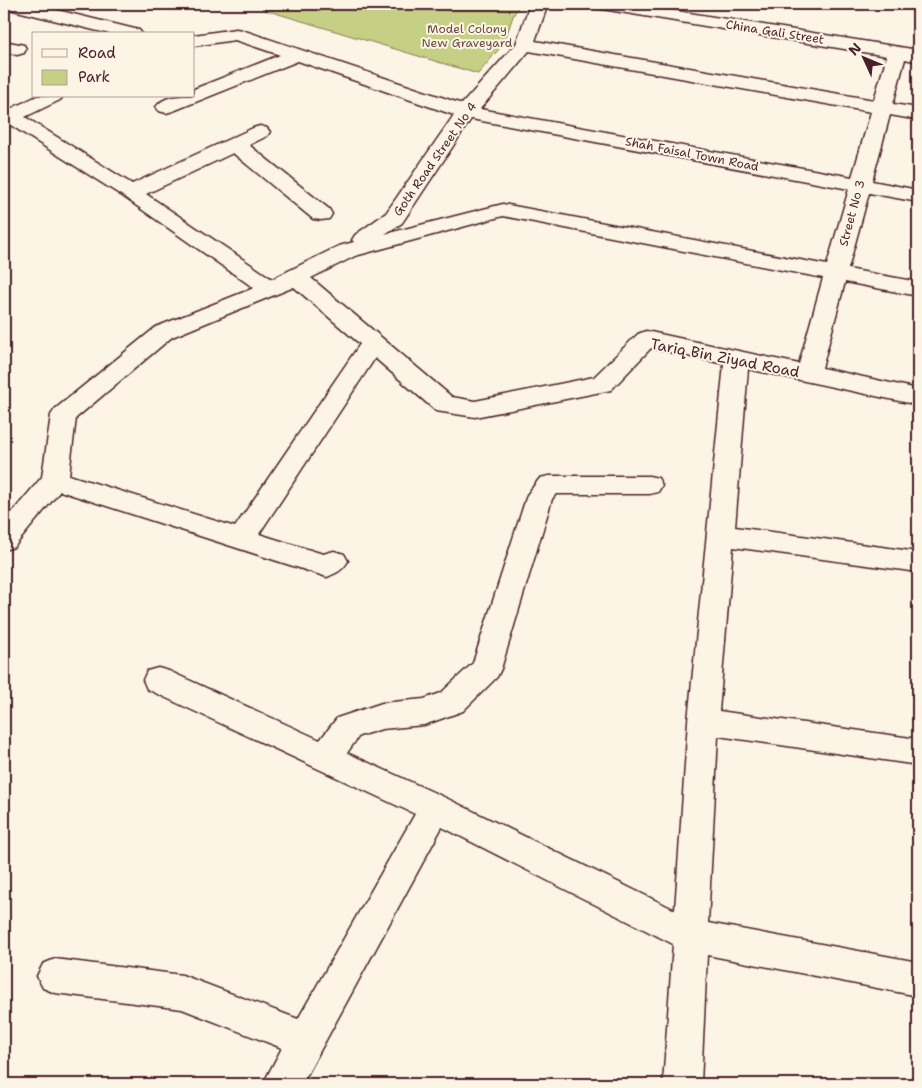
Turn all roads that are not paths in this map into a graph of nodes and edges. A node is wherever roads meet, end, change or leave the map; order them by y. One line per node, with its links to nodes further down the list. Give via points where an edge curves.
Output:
1 (11, 4): 4 (street)
2 (540, 4): 6 (street, Goth Road Street No 4)
3 (602, 4): 7 (street, China Gali Street)
4 (125, 32)
5 (195, 40): 8 (street, Shah Faisal Town Road, via 236,34)
6 (525, 45): 14 (street); 16 (street, Goth Road Street No 4)
7 (897, 52): 9 (street, China Gali Street); 14 (street, Street No 3)
8 (299, 54): 10 (street); 16 (street, Shah Faisal Town Road)
9 (918, 56)
10 (195, 95)
11 (188, 98): 13 (street)
12 (47, 99): 15 (street)
13 (166, 107)
14 (882, 108): 17 (street); 20 (street, Street No 3)
15 (9, 111): 21 (street)
16 (466, 112): 20 (street, Shah Faisal Town Road); 24 (street, Goth Road Street No 4, via 394,218)
17 (918, 114)
18 (260, 132): 19 (street)
19 (235, 144): 21 (street); 23 (street)
20 (860, 186): 22 (street, Shah Faisal Town Road); 25 (street, Street No 3)
21 (131, 192): 28 (street)
22 (918, 196)
23 (322, 214)
24 (347, 251): 25 (street, via 503,210); 26 (street)
25 (836, 273): 27 (street); 31 (street, Street No 3)
26 (296, 277): 28 (street); 29 (street, Tariq Bin Ziyad Road)
27 (918, 289)
28 (271, 290): 33 (street, via 164,332 64,415)
29 (373, 343): 30 (street, Tariq Bin Ziyad Road, via 445,405 475,409 602,384 646,339); 36 (street)
30 (738, 359): 31 (street, Tariq Bin Ziyad Road); 35 (street)
31 (808, 374): 32 (street, Tariq Bin Ziyad Road)
32 (918, 397)
33 (55, 480): 36 (street); 37 (street)
34 (649, 485): 43 (street, via 550,485 540,495 486,669 452,702 424,712 382,716 348,727)
35 (721, 535): 39 (street); 41 (street)
36 (241, 539): 38 (street, via 327,566)
37 (4, 540)
38 (334, 561)
39 (918, 562)
40 (158, 680): 43 (street)
41 (703, 721): 42 (street); 45 (street)
42 (918, 752)
43 (324, 758): 44 (street)
44 (435, 808): 45 (street); 48 (street)
45 (692, 936): 47 (street); 50 (street)
46 (55, 976): 48 (street, via 182,992)
47 (918, 979)
48 (306, 1040): 49 (street)
49 (282, 1084)
50 (682, 1084)

